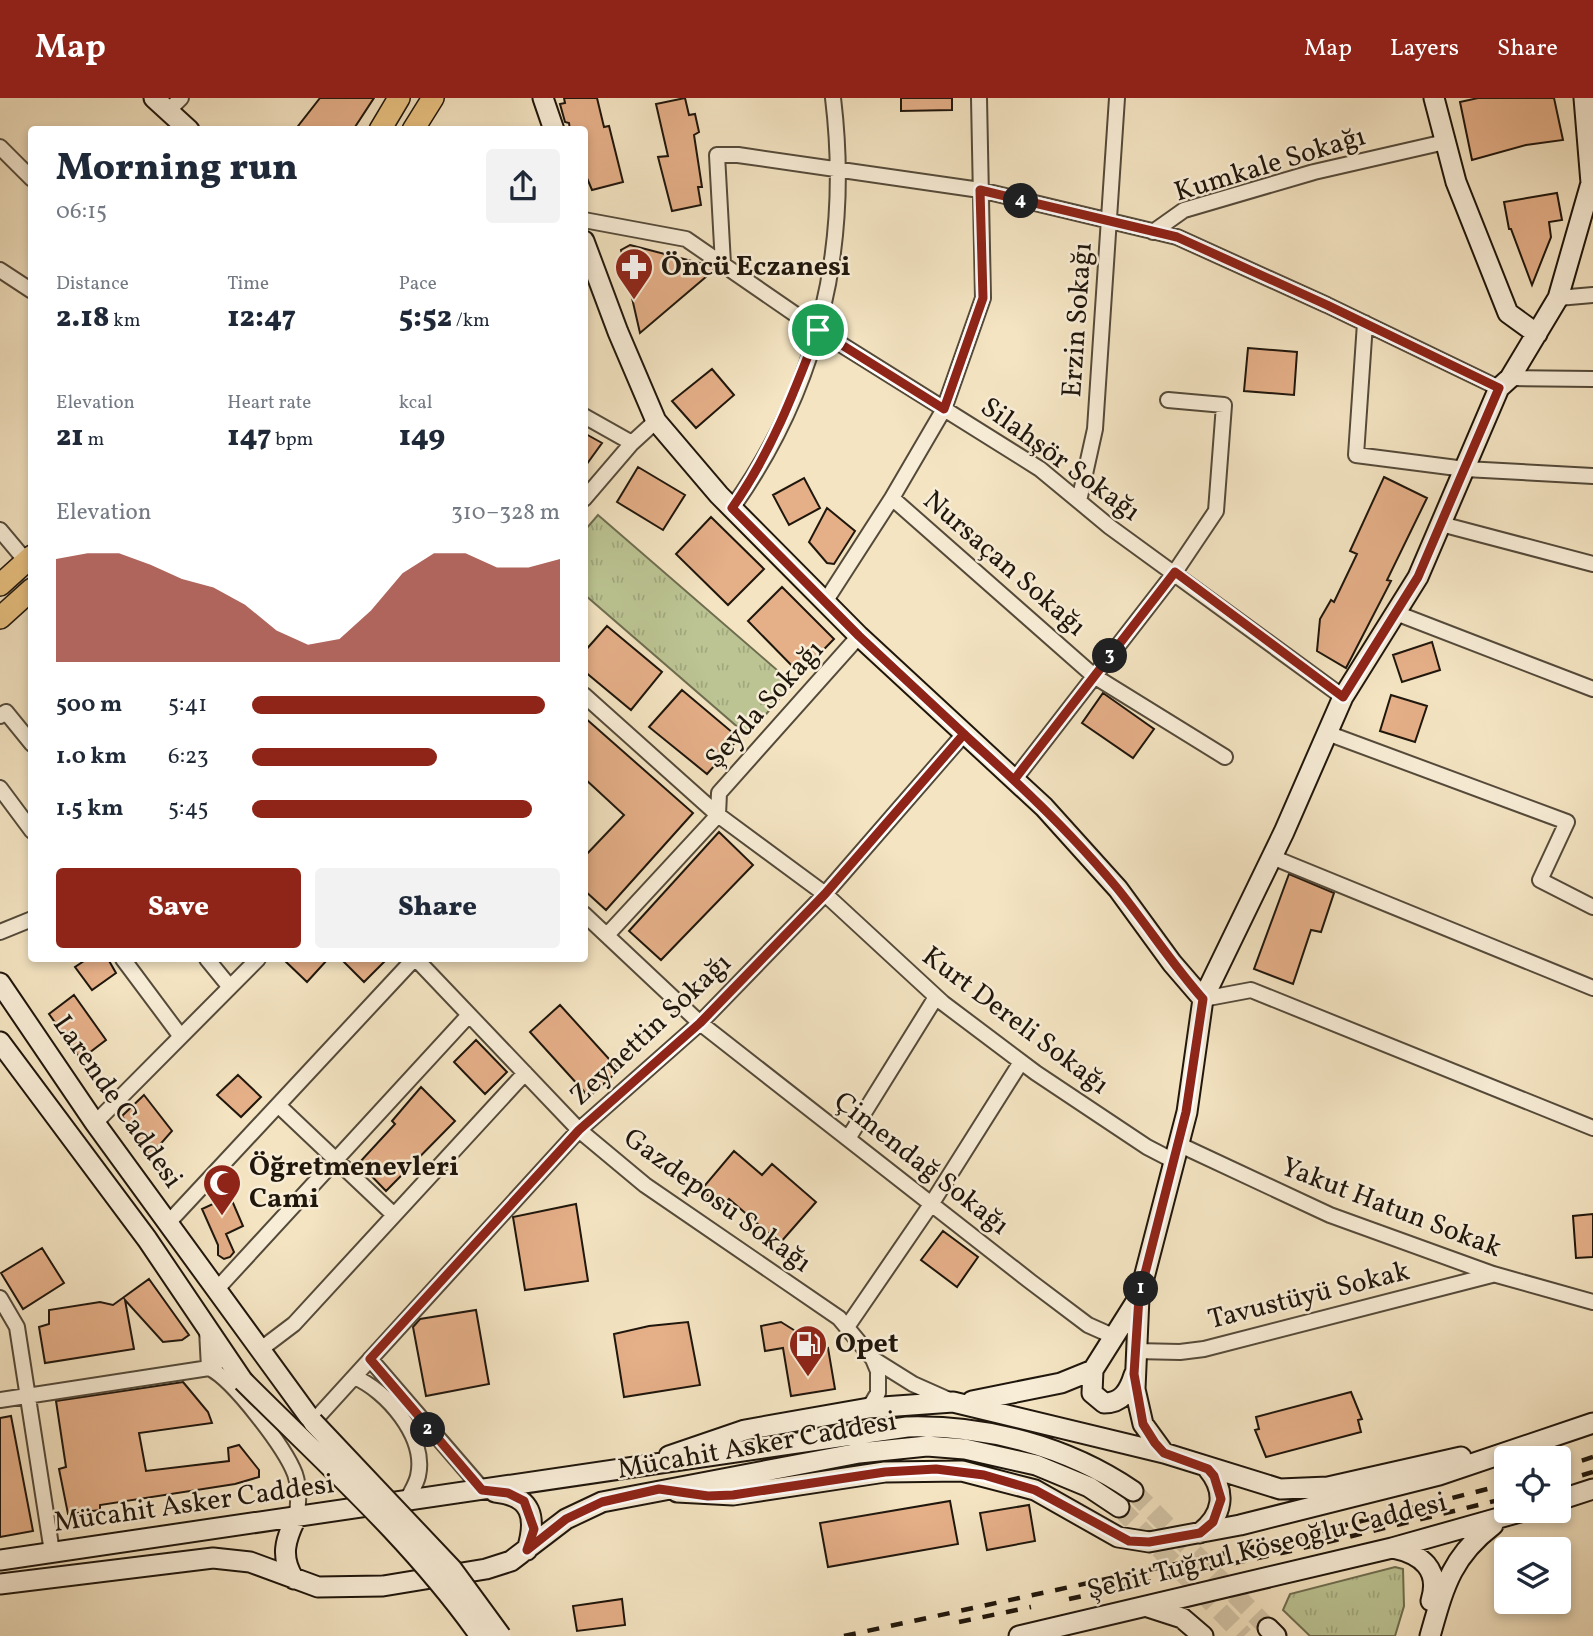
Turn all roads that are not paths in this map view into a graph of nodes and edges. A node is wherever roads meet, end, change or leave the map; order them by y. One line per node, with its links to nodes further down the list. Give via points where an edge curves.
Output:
1 (399, 98): 11 (main road)
2 (433, 98): 12 (main road)
3 (543, 98): 13 (main road)
4 (833, 98): 16 (street)
5 (979, 98): 18 (street)
6 (1434, 98): 14 (main road)
7 (1584, 98): 27 (main road, via 1591,183)
8 (1119, 99): 20 (street, Erzin Sokağı)
9 (168, 102): 10 (main road)
10 (186, 126)
11 (382, 126)
12 (416, 126)
13 (553, 126)
14 (1445, 142): 21 (street, Kumkale Sokağı, via 1314,172 1184,210); 30 (main road, via 1456,182 1508,313)
15 (0, 147): 17 (street)
16 (840, 169): 18 (street); 23 (street, via 718,155); 29 (street, via 839,220)
17 (28, 175)
18 (980, 190): 20 (street); 34 (street, via 983,298)
19 (588, 221): 23 (street, Silahşör Sokağı, via 686,239)
20 (1110, 223): 21 (street); 42 (street, Erzin Sokağı, via 1095,429)
21 (1153, 232): 28 (street, via 1177,237)
22 (588, 257): 36 (main road)
23 (723, 264): 29 (street, Silahşör Sokağı)
24 (0, 270): 25 (street)
25 (28, 288)
26 (1593, 295): 27 (street)
27 (1559, 298): 30 (main road)
28 (1365, 323): 32 (street); 38 (street, via 1356,456)
29 (818, 330): 34 (street, Silahşör Sokağı); 43 (street, via 781,426 757,473)
30 (1537, 334): 32 (main road)
31 (1593, 379): 32 (street)
32 (1505, 383): 38 (main road)
33 (1168, 400): 49 (street, via 1224,405 1216,511)
34 (944, 409): 41 (street); 42 (street, Silahşör Sokağı, via 1040,469)
35 (588, 418): 37 (street)
36 (656, 421): 37 (street); 43 (main road)
37 (632, 443): 40 (street)
38 (1465, 469): 39 (street); 44 (main road)
39 (1593, 476)
40 (588, 494)
41 (892, 498): 52 (street); 56 (street, Nursaçan Sokağı)
42 (1079, 501): 49 (street, Silahşör Sokağı)
43 (732, 508): 52 (main road)
44 (1441, 524): 48 (street); 53 (main road)
45 (0, 530): 46 (street)
46 (28, 557)
47 (28, 559): 50 (main road)
48 (1593, 564)
49 (1175, 572): 56 (street); 58 (street, Silahşör Sokağı)
50 (0, 585)
51 (28, 593): 54 (main road)
52 (825, 602): 55 (main road)
53 (1396, 613): 57 (street); 58 (main road)
54 (0, 618)
55 (859, 636): 62 (main road); 67 (street, Şeyda Sokağı, via 719,793)
56 (1094, 676): 64 (street, Nursaçan Sokağı); 65 (street)
57 (1593, 689)
58 (1343, 697): 61 (main road)
59 (588, 699): 67 (street, Kurt Dereli Sokağı)
60 (0, 716): 63 (street, via 6,712)
61 (1327, 733): 69 (main road); 71 (street, via 1567,822 1540,880)
62 (964, 734): 65 (main road); 70 (street, Zeynettin Sokağı)
63 (28, 739)
64 (1225, 757)
65 (1014, 780): 85 (main road, via 1118,889)
66 (0, 788): 68 (street)
67 (718, 815): 70 (street, Kurt Dereli Sokağı); 75 (street, Şeyda Sokağı)
68 (28, 826)
69 (1272, 857): 83 (street); 85 (main road)
70 (825, 894): 84 (street, Kurt Dereli Sokağı); 87 (street, Zeynettin Sokağı)
71 (1593, 907)
72 (588, 918): 75 (street, Çimendağ Sokağı)
73 (28, 921): 74 (street)
74 (0, 932)
75 (607, 935): 87 (street, Çimendağ Sokağı)
76 (125, 962): 88 (street)
77 (209, 962): 82 (street)
78 (255, 962): 82 (street)
79 (412, 962): 92 (street)
80 (418, 962): 86 (street, Gazdeposu Sokağı)
81 (0, 983): 93 (main road, Larende Caddesi)
82 (229, 986): 88 (street)
83 (1593, 988)
84 (936, 997): 90 (street, Kurt Dereli Sokağı); 96 (street)
85 (1203, 999): 94 (street, via 1251,990); 97 (main road)
86 (469, 1014): 91 (street, Gazdeposu Sokağı); 98 (street)
87 (700, 1023): 95 (street, Zeynettin Sokağı); 96 (street, Çimendağ Sokağı)
88 (179, 1034): 93 (street)
89 (0, 1042): 113 (main road, Larende Caddesi, via 206,1325)
90 (1021, 1062): 97 (street, Kurt Dereli Sokağı, via 1147,1147); 99 (street)
91 (525, 1073): 95 (street, Gazdeposu Sokağı); 100 (street)
92 (278, 1105): 98 (street); 101 (street)
93 (95, 1123): 101 (main road, Larende Caddesi)
94 (1593, 1128)
95 (579, 1130): 107 (street, Gazdeposu Sokağı, via 645,1185); 111 (street, Zeynettin Sokağı)
96 (849, 1137): 99 (street, Çimendağ Sokağı)
97 (1176, 1152): 102 (street, Yakut Hatun Sokak); 104 (main road)
98 (334, 1161): 100 (street); 103 (street)
99 (932, 1203): 107 (street); 108 (street, Çimendağ Sokağı, via 1088,1325)
100 (394, 1215): 109 (street, via 294,1324)
101 (168, 1223): 103 (main road, Larende Caddesi)
102 (1493, 1275): 106 (street, Yakut Hatun Sokak); 110 (street, Tavustüyü Sokak, via 1204,1349)
103 (217, 1289): 109 (main road, Larende Caddesi)
104 (1139, 1297): 108 (main road); 110 (main road)
105 (0, 1298): 117 (street, via 17,1327)
106 (1593, 1302)
107 (847, 1327): 112 (street, Gazdeposu Sokağı)
108 (1115, 1337): 114 (main road)
109 (261, 1349): 121 (main road, Larende Caddesi)
110 (1135, 1350): 115 (main road)
111 (370, 1359): 116 (street, Zeynettin Sokağı); 131 (street)
112 (873, 1359): 119 (street, via 913,1384); 120 (street, via 880,1381)
113 (217, 1363): 117 (street); 136 (street, via 294,1473 300,1499); 147 (main road, Larende Caddesi, bridge, via 243,1381 403,1542)
114 (1093, 1370): 115 (main road, via 1091,1393 1104,1403 1124,1396); 119 (main road, via 1060,1384)
115 (1134, 1374): 124 (main road, via 1143,1424)
116 (354, 1377): 121 (street, Zeynettin Sokağı); 134 (street, via 372,1384 408,1427 418,1475)
117 (28, 1395): 118 (street); 142 (street)
118 (0, 1400)
119 (959, 1402): 120 (main road); 124 (main road)
120 (869, 1409): 127 (main road, via 745,1430)
121 (313, 1422): 148 (main road, Larende Caddesi, bridge, via 452,1569)
122 (1593, 1423): 123 (main road)
123 (1526, 1446)
124 (1164, 1453): 128 (main road)
125 (1494, 1453): 128 (main road, via 1311,1490 1266,1486)
126 (1494, 1457): 139 (main road, via 1439,1475)
127 (641, 1468): 131 (main road, Mücahit Asker Caddesi); 132 (main road, Mücahit Asker Caddesi, via 866,1431 948,1427 1062,1454 1099,1469)
128 (1208, 1469): 139 (main road, via 1218,1484 1220,1507 1213,1522)
129 (659, 1489): 135 (main road, Mücahit Asker Caddesi, via 891,1448 947,1447 1036,1465 1090,1487); 139 (main road, via 733,1495 885,1472 962,1471 1035,1490 1129,1541); 141 (main road, Mücahit Asker Caddesi, via 583,1509)
130 (1593, 1489): 133 (main road)
131 (482, 1490): 134 (main road, Mücahit Asker Caddesi); 141 (main road, via 508,1493 524,1501 534,1529)
132 (1133, 1491)
133 (1571, 1496)
134 (407, 1502): 136 (main road, Mücahit Asker Caddesi)
135 (1119, 1507)
136 (296, 1518): 142 (main road, Mücahit Asker Caddesi); 144 (main road, via 285,1548 285,1565)
137 (1494, 1521): 140 (main road, Şehit Tuğrul Köseoğlu Caddesi)
138 (1495, 1523): 152 (main road, via 1471,1542 1453,1567)
139 (1200, 1533)
140 (1392, 1548): 146 (main road, Şehit Tuğrul Köseoğlu Caddesi); 151 (main road, via 1423,1559 1435,1579)
141 (527, 1550): 144 (main road, Mücahit Asker Caddesi, via 486,1569 383,1586 318,1587)
142 (52, 1552): 143 (main road, Mücahit Asker Caddesi)
143 (0, 1560)
144 (294, 1579): 145 (main road, Mücahit Asker Caddesi, via 250,1562 213,1558)
145 (0, 1584)
146 (1144, 1606): 149 (main road, Şehit Tuğrul Köseoğlu Caddesi); 150 (main road, via 1182,1618)
147 (480, 1636)
148 (501, 1636)
149 (1019, 1636)
150 (1203, 1636)
151 (1420, 1636)
152 (1430, 1636)

